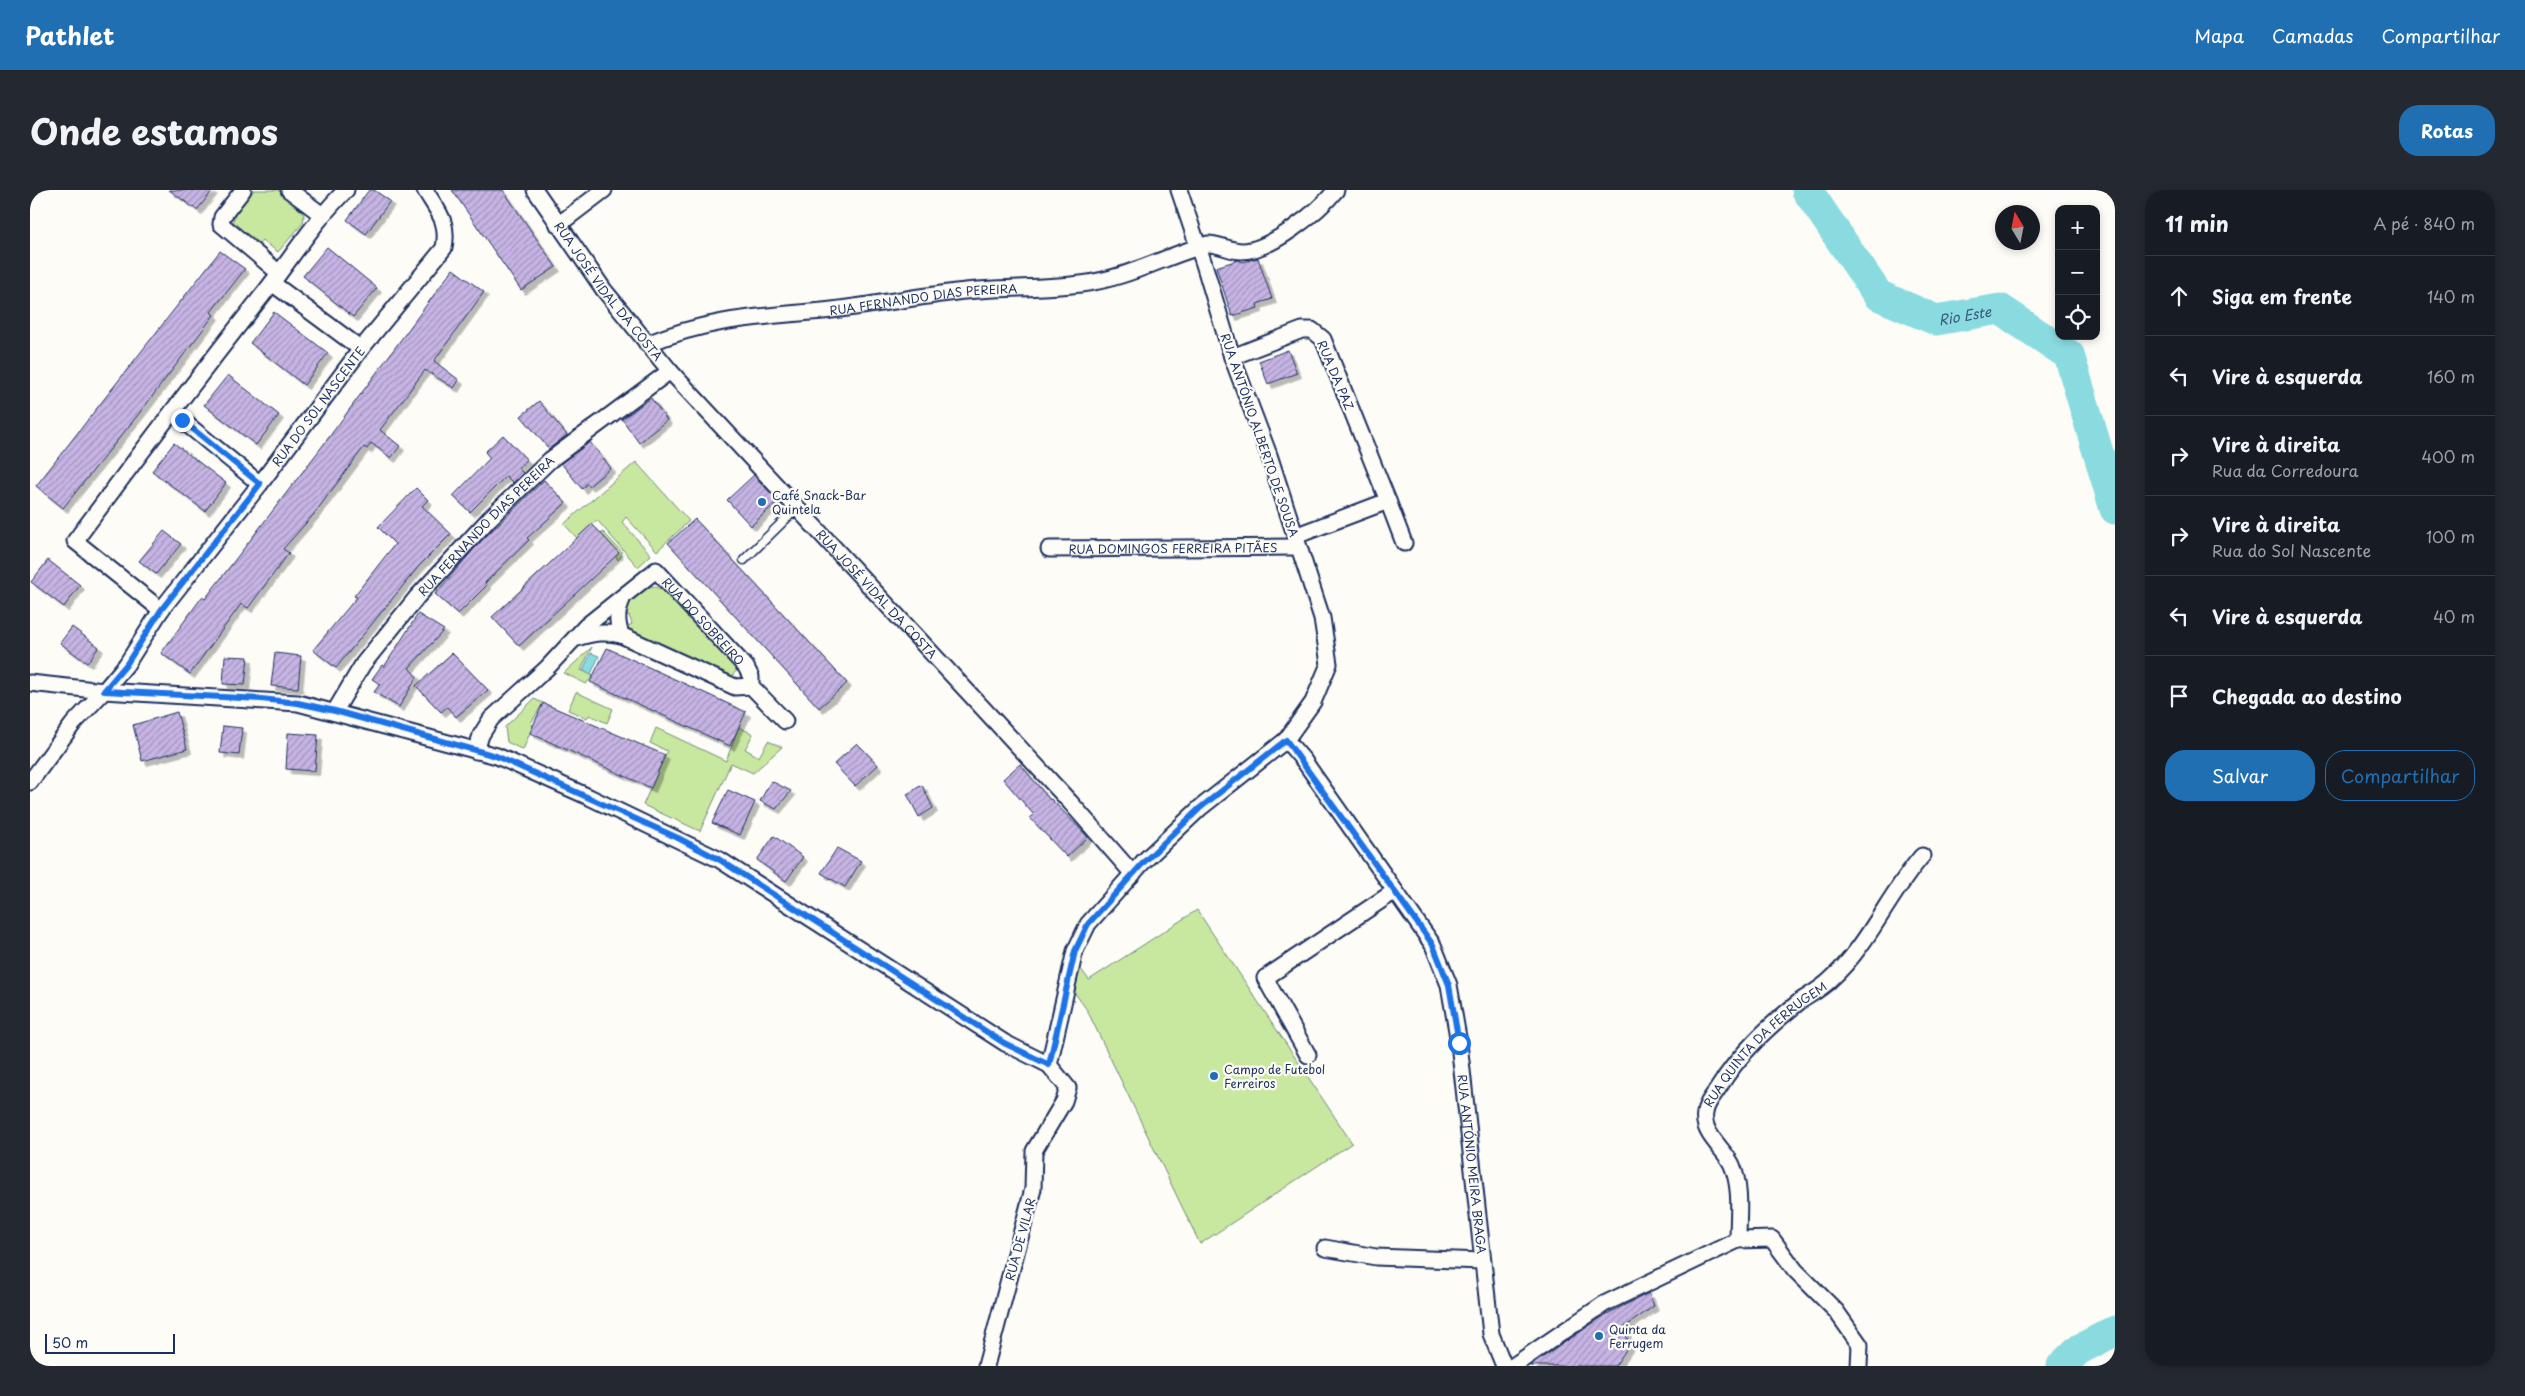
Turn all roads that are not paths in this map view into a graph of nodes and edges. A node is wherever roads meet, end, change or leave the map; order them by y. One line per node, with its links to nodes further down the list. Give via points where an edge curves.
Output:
1 (244, 190): 12 (street, via 222,217 221,224)
2 (289, 190): 9 (street)
3 (346, 190): 9 (street)
4 (425, 190): 14 (street, RUA DO SOL NASCENTE, via 447,232 444,248)
5 (535, 190): 10 (street, RUA JOSÉ VIDAL DA COSTA)
6 (604, 190): 10 (street)
7 (1179, 190): 11 (street, RUA ANTÓNIO ALBERTO DE SOUSA)
8 (1336, 190): 11 (street, via 1292,229 1252,249 1234,251 1216,244)
9 (321, 214): 12 (street)
10 (558, 224): 13 (street, RUA JOSÉ VIDAL DA COSTA)
11 (1199, 247): 13 (street, RUA FERNANDO DIAS PEREIRA, via 1119,277 1081,284 956,292 888,303 736,318); 15 (street, RUA ANTÓNIO ALBERTO DE SOUSA)
12 (276, 278): 14 (street); 17 (street)
13 (647, 344): 16 (street, RUA JOSÉ VIDAL DA COSTA)
14 (361, 349): 18 (street, RUA DO SOL NASCENTE)
15 (1232, 357): 19 (street, RUA DA PAZ, via 1302,330 1318,333); 21 (street, RUA ANTÓNIO ALBERTO DE SOUSA, via 1269,455)
16 (670, 371): 20 (street, RUA JOSÉ VIDAL DA COSTA); 32 (street, RUA FERNANDO DIAS PEREIRA, via 550,460 490,518 417,597 375,649)
17 (172, 412): 18 (street); 26 (street, via 75,541)
18 (260, 484): 26 (street, RUA DO SOL NASCENTE)
19 (1388, 502): 21 (street); 22 (street, RUA DA PAZ)
20 (797, 508): 24 (lane); 38 (street, RUA JOSÉ VIDAL DA COSTA)
21 (1296, 542): 23 (street, RUA DOMINGOS FERREIRA PITÃES); 34 (street, RUA ANTÓNIO ALBERTO DE SOUSA, via 1322,618 1329,664 1313,702)
22 (1404, 543)
23 (1049, 549)
24 (744, 560)
25 (622, 597): 27 (street, via 617,619); 28 (street, RUA DO SOBREIRO, via 586,626); 30 (street, RUA DO SOBREIRO, via 656,570 746,667)
26 (161, 610): 31 (street, RUA DO SOL NASCENTE, via 126,665)
27 (621, 635): 28 (street, RUA DO SOBREIRO, via 593,633); 30 (street, RUA DO SOBREIRO, via 735,686)
28 (577, 638): 35 (street, RUA DO SOBREIRO, via 491,719 481,734)
29 (30, 683): 31 (street)
30 (751, 686): 33 (street, RUA DO SOBREIRO)
31 (104, 691): 32 (street, via 261,699); 36 (street, RUA DO SOL NASCENTE, via 73,724)
32 (335, 711): 35 (street)
33 (785, 721)
34 (1289, 736): 38 (street, via 1200,808); 39 (street, RUA ANTÓNIO MEIRA BRAGA)
35 (476, 751): 41 (street, via 496,756 588,797 720,860 1004,1043)
36 (30, 782)
37 (1922, 856): 42 (street, RUA QUINTA DA FERRUGEM, via 1860,948 1829,982 1800,1002 1752,1044 1732,1066 1707,1105 1704,1115 1706,1126 1731,1163 1738,1181)
38 (1133, 874): 41 (street, via 1088,924 1075,951)
39 (1395, 891): 40 (street, via 1265,978); 44 (street, RUA ANTÓNIO MEIRA BRAGA, via 1433,945 1449,985 1459,1043)
40 (1308, 1055)
41 (1049, 1065): 45 (street, RUA DE VILAR, via 1068,1088 1064,1101 1034,1151 1033,1189)
42 (1738, 1240): 47 (street, via 1604,1304); 48 (street, via 1772,1239 1795,1270 1836,1311 1855,1338 1860,1346)
43 (1325, 1248): 44 (street, via 1376,1257)
44 (1482, 1261): 46 (street, RUA ANTÓNIO MEIRA BRAGA, via 1491,1334)
45 (986, 1366)
46 (1504, 1366)
47 (1514, 1366)
48 (1859, 1366)

